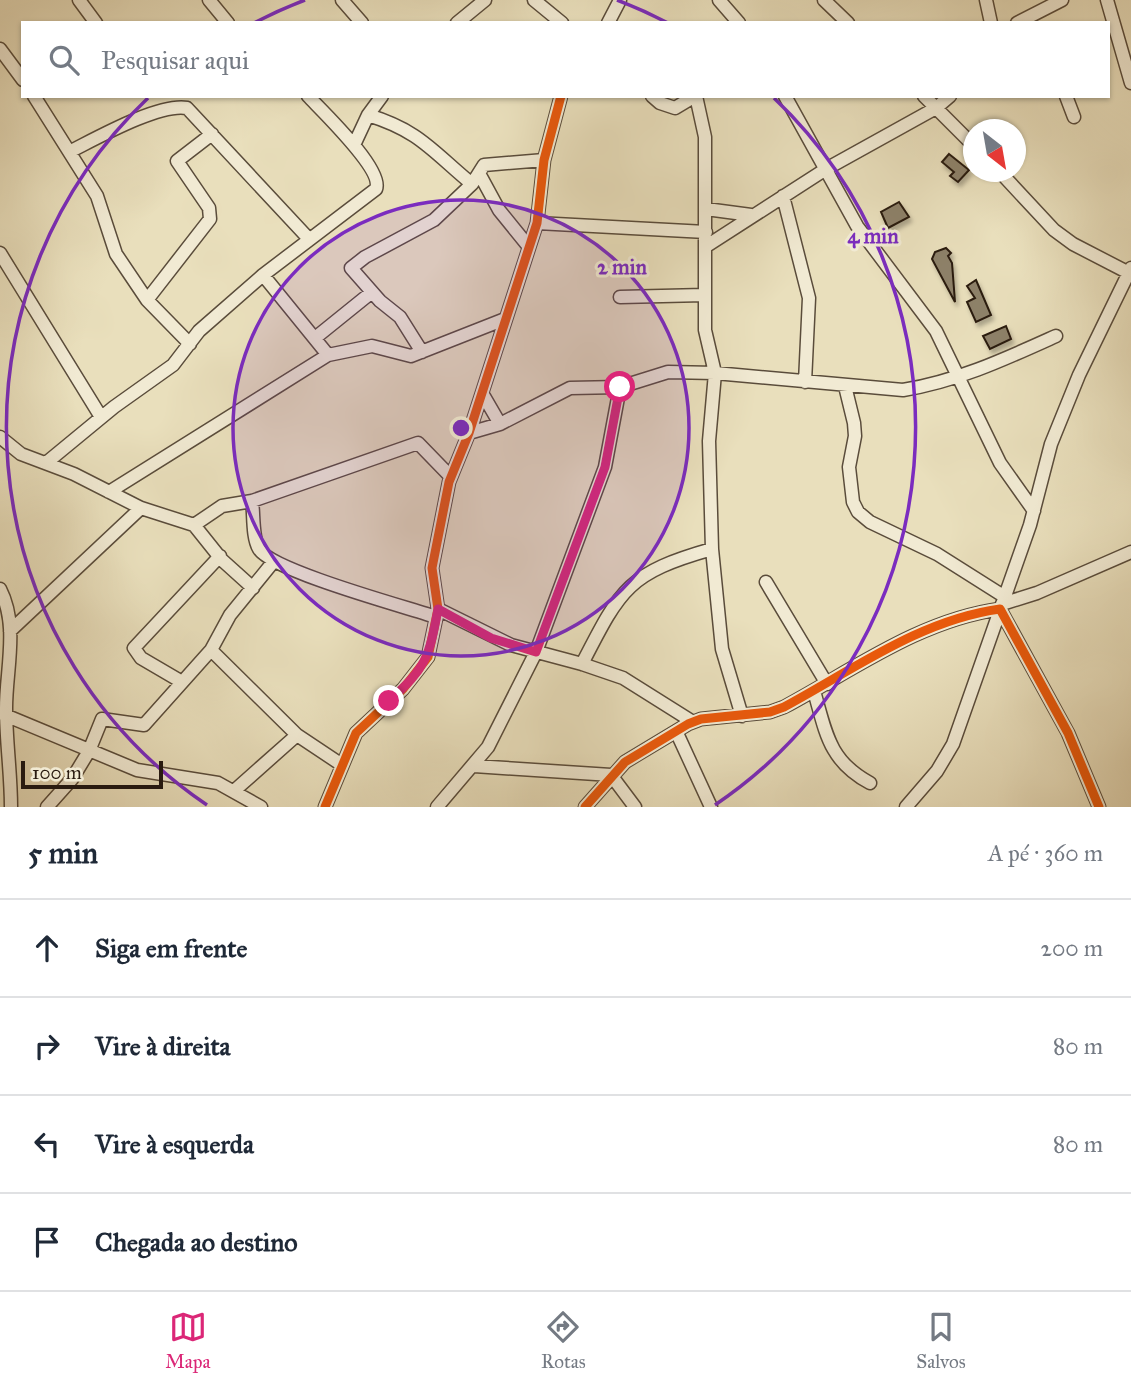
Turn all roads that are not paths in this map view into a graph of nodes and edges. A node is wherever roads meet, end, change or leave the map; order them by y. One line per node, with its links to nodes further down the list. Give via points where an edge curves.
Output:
1 (79, 0): 13 (street)
2 (209, 0): 14 (street)
3 (342, 0): 15 (street)
4 (485, 0): 16 (street)
5 (534, 0): 17 (street)
6 (620, 0): 18 (street)
7 (719, 0): 19 (street)
8 (824, 0): 20 (street)
9 (986, 0): 21 (street)
10 (1062, 0): 12 (street)
11 (1107, 0): 24 (street)
12 (1035, 18)
13 (95, 21)
14 (226, 21)
15 (360, 21)
16 (459, 21)
17 (560, 21)
18 (609, 21)
19 (737, 21)
20 (846, 21)
21 (991, 21)
22 (0, 49): 23 (street)
23 (21, 77)
24 (1131, 83)
25 (35, 98): 42 (street)
26 (310, 98): 41 (street)
27 (381, 98): 37 (street)
28 (560, 98): 43 (street)
29 (654, 98): 30 (street, via 674,108)
30 (692, 98)
31 (696, 98): 48 (street, via 705,137)
32 (786, 98): 44 (street)
33 (926, 98): 36 (street)
34 (948, 98): 36 (street)
35 (1067, 98): 38 (street)
36 (936, 108): 40 (street); 44 (street)
37 (368, 115): 41 (street); 45 (street, via 399,124)
38 (1074, 117)
39 (212, 134): 42 (street, via 192,111 179,106); 52 (street); 61 (street, via 177,161 209,208 210,219)
40 (963, 135)
41 (354, 145): 52 (street, via 378,185)
42 (71, 151): 61 (street, via 102,206 111,246)
43 (544, 160): 45 (street, via 488,163); 50 (street)
44 (826, 169): 47 (street); 69 (street, via 857,226 936,331)
45 (476, 179): 53 (street); 58 (street, via 434,220 352,265 352,272)
46 (1009, 182): 56 (street, via 1054,230)
47 (783, 197): 49 (street); 70 (street, via 809,298)
48 (706, 209): 49 (street); 51 (street)
49 (751, 215): 54 (street)
50 (537, 223): 51 (street); 53 (street)
51 (706, 232): 54 (street)
52 (309, 239): 57 (street)
53 (528, 247): 62 (street)
54 (705, 247): 59 (street)
55 (0, 253): 74 (street)
56 (1130, 272): 83 (street, via 1051,444)
57 (263, 275): 64 (street); 65 (street)
58 (372, 292): 64 (street); 66 (street, via 400,317)
59 (704, 295): 60 (street); 68 (street, via 705,330)
60 (620, 297)
61 (146, 300): 65 (street)
62 (505, 319): 66 (street); 73 (street)
63 (1056, 336): 69 (street)
64 (315, 338): 67 (street)
65 (190, 344): 74 (street, via 173,365)
66 (422, 352): 67 (street, via 404,355 372,346)
67 (328, 355): 80 (street)
68 (715, 373): 70 (street); 72 (street, via 668,372); 85 (street, via 709,441)
69 (959, 378): 71 (street, via 903,390); 83 (street, via 1000,463)
70 (805, 382): 71 (street)
71 (845, 386): 92 (street, via 854,423 849,467 858,512 937,554)
72 (620, 387): 75 (street, via 570,388); 97 (street, via 605,467)
73 (482, 393): 75 (street); 76 (street)
74 (101, 417): 78 (street)
75 (500, 424): 76 (street)
76 (470, 433): 79 (street)
77 (0, 437): 78 (street, via 21,454)
78 (46, 463): 80 (street)
79 (451, 477): 81 (street, via 418,443); 93 (street, via 432,568)
80 (109, 492): 82 (street)
81 (253, 501): 84 (street, via 222,506); 88 (street, via 257,546)
82 (141, 508): 84 (street); 94 (street)
83 (1034, 511): 92 (street)
84 (194, 525): 87 (street)
85 (712, 549): 98 (street, via 657,567 630,584); 103 (street, via 722,649)
86 (1131, 552): 92 (street)
87 (220, 556): 90 (street); 99 (street, via 134,648 141,658)
88 (274, 561): 90 (street); 93 (street, via 297,573)
89 (766, 582): 100 (street)
90 (253, 588): 96 (street, via 230,615)
91 (3, 595): 94 (street); 95 (street)
92 (1003, 604): 100 (street, via 940,624); 121 (street, via 948,756); 122 (street, via 1068,733)
93 (437, 613): 97 (street); 108 (street, via 423,667 355,733)
94 (26, 615): 95 (street)
95 (10, 631): 102 (street)
96 (211, 650): 99 (street); 106 (street)
97 (536, 652): 98 (street); 109 (street, via 506,715)
98 (582, 664): 104 (street, via 623,678)
99 (182, 682): 107 (street, via 142,726 102,719)
100 (827, 684): 101 (street)
101 (814, 691): 103 (street, via 769,712); 111 (street, via 831,748 852,774)
102 (3, 715): 107 (street); 113 (street)
103 (742, 716): 104 (street)
104 (693, 722): 105 (street)
105 (676, 732): 110 (street); 120 (street)
106 (297, 734): 108 (street); 112 (street)
107 (89, 751): 112 (street, via 156,775 200,779); 114 (street)
108 (342, 765): 116 (street)
109 (474, 766): 110 (street); 117 (street)
110 (611, 775): 118 (street); 119 (street)
111 (870, 783)
112 (235, 790): 115 (street)
113 (7, 799)
114 (47, 807)
115 (261, 807)
116 (325, 807)
117 (437, 807)
118 (585, 807)
119 (635, 807)
120 (711, 807)
121 (906, 807)
122 (1098, 807)

